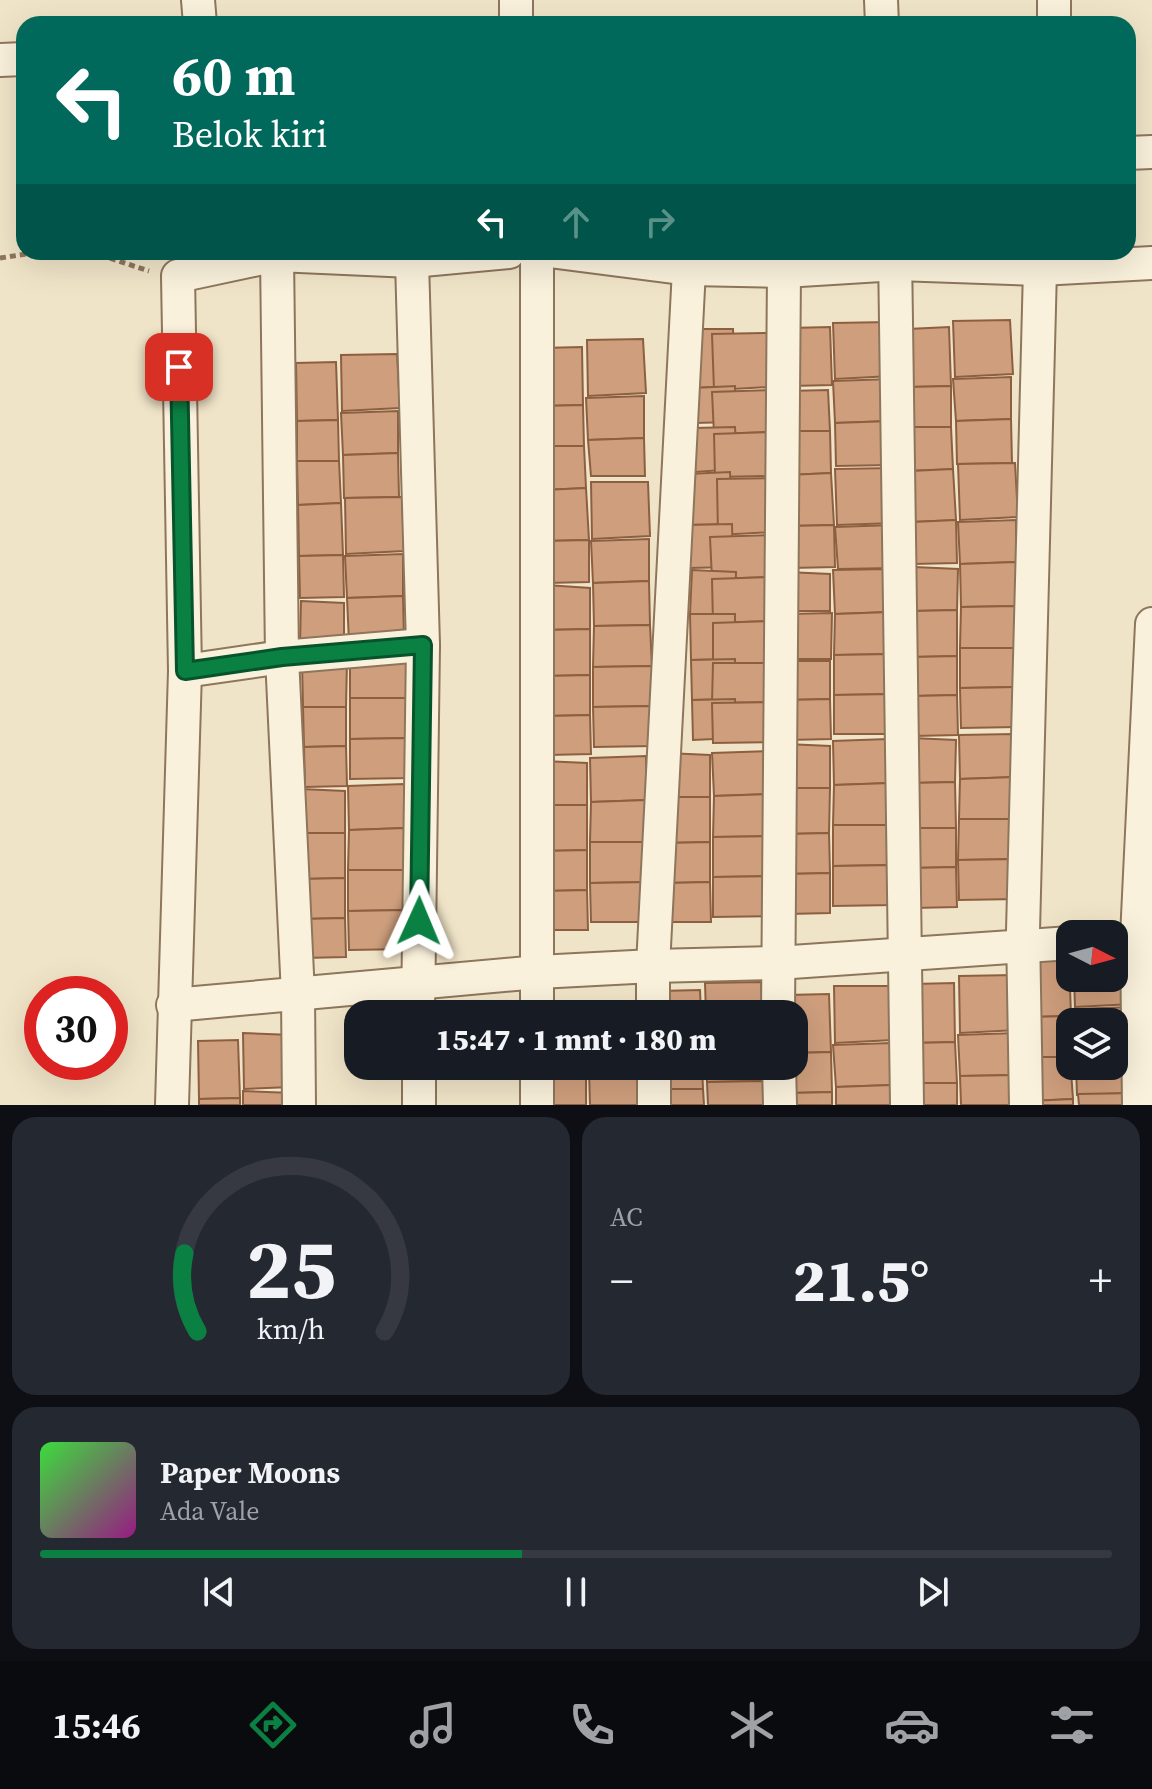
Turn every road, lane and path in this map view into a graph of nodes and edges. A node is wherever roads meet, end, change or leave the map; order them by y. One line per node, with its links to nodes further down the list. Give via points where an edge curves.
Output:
1 (115, 260): 16 (path)
2 (253, 260): 16 (street)
3 (277, 260): 19 (street)
4 (390, 260): 11 (street)
5 (423, 260): 11 (street)
6 (537, 260): 27 (street)
7 (619, 260): 13 (street)
8 (879, 260): 15 (street)
9 (896, 260): 24 (street)
10 (922, 260): 14 (street)
11 (412, 261): 18 (street)
12 (1152, 263): 14 (street)
13 (689, 269): 15 (street); 26 (street)
14 (1040, 269): 23 (street)
15 (784, 271): 25 (street)
16 (178, 276): 20 (street)
17 (1152, 624): 21 (street)
18 (423, 645): 19 (street); 29 (street)
19 (282, 657): 20 (street); 28 (street)
20 (185, 671): 33 (street)
21 (1134, 937): 46 (street)
22 (1056, 944): 23 (street)
23 (1024, 947): 24 (street); 45 (street)
24 (905, 955): 25 (street); 44 (street)
25 (777, 963): 26 (street); 32 (street)
26 (653, 966): 27 (street); 31 (street)
27 (538, 972): 29 (street); 30 (street)
28 (298, 995): 29 (street); 33 (street); 39 (street)
29 (418, 998)
30 (537, 1000)
31 (653, 1000)
32 (778, 1000)
33 (173, 1005): 38 (street)
34 (419, 1080): 40 (street)
35 (537, 1080): 41 (street)
36 (654, 1080): 42 (street)
37 (779, 1080): 43 (street)
38 (172, 1105)
39 (299, 1105)
40 (419, 1105)
41 (537, 1105)
42 (654, 1105)
43 (780, 1105)
44 (907, 1105)
45 (1026, 1105)
46 (1139, 1105)

